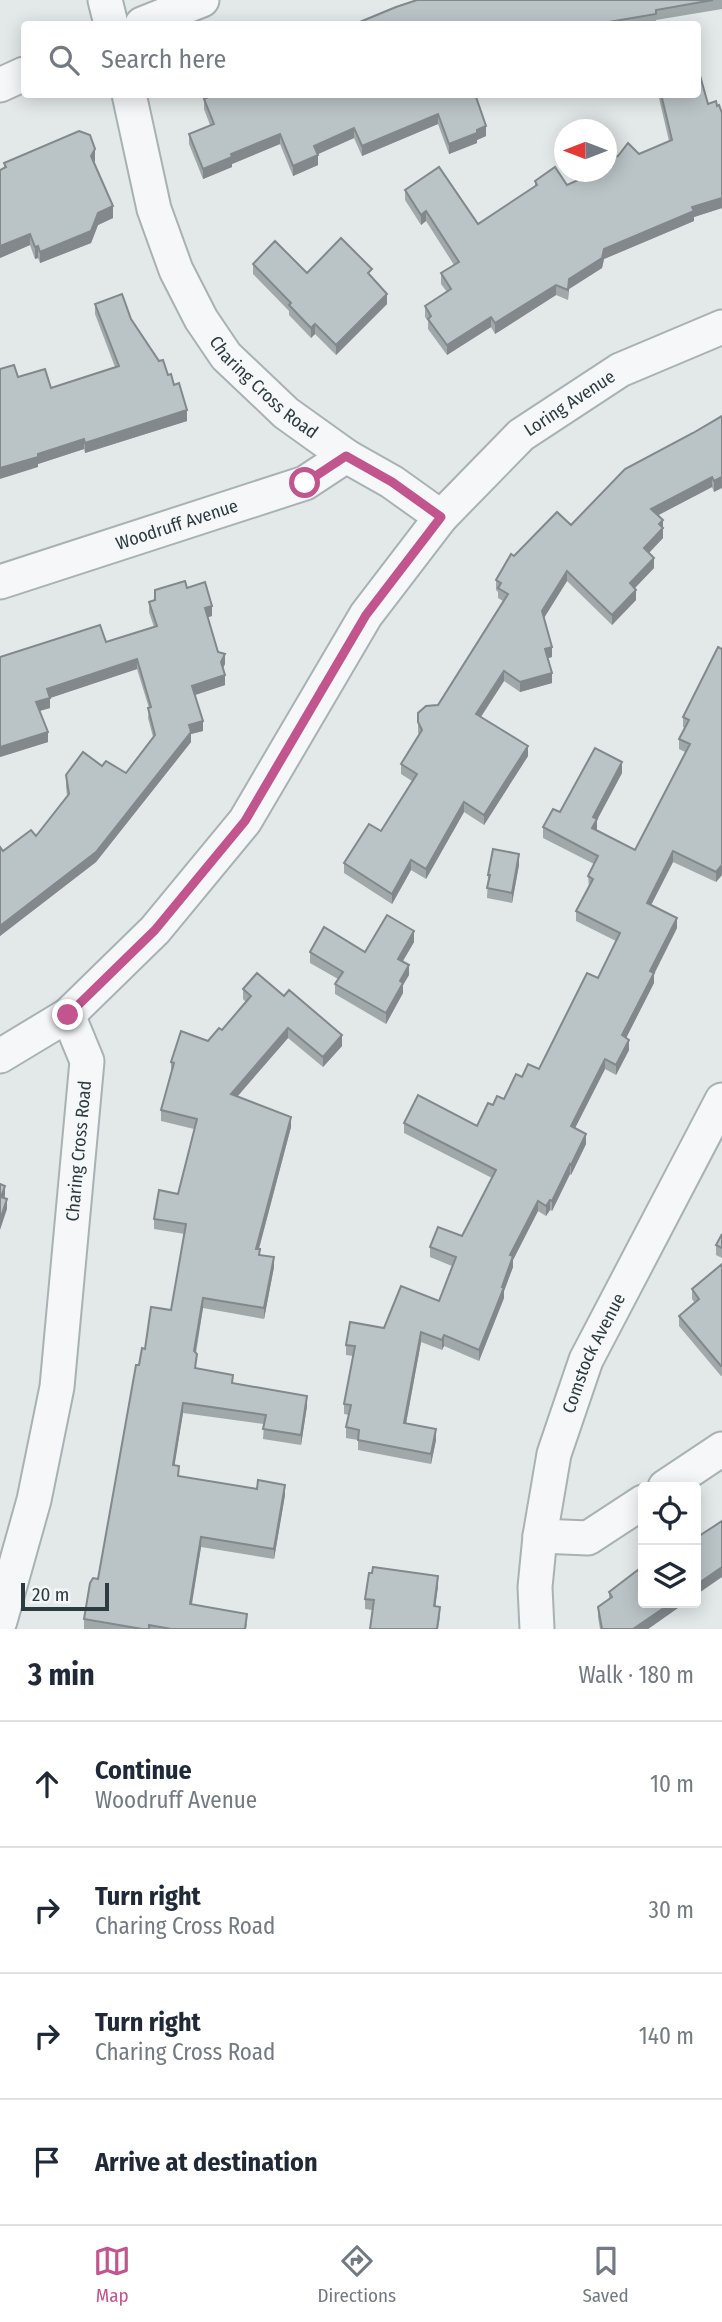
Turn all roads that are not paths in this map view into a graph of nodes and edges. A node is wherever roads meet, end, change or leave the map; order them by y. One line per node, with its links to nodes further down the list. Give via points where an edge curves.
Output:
1 (105, 0): 3 (street)
2 (202, 0): 4 (street)
3 (110, 21)
4 (150, 21)
5 (21, 75): 6 (street)
6 (0, 85)
7 (130, 98): 9 (street, Charing Cross Road, via 154,209 176,270 201,319 226,356 276,403)
8 (722, 327): 10 (street, Loring Avenue, via 620,370 521,435)
9 (346, 456): 10 (street, Charing Cross Road); 11 (street, Woodruff Avenue, via 305,483)
10 (441, 517): 12 (street, via 366,615 245,821 155,930)
11 (0, 582)
12 (68, 1015): 13 (street); 19 (street, Charing Cross Road, via 87,1060 57,1387 34,1500)
13 (0, 1056)
14 (722, 1100): 18 (street, Comstock Avenue, via 586,1360 554,1454)
15 (722, 1450): 16 (street)
16 (673, 1482)
17 (638, 1505): 18 (street, via 588,1538)
18 (540, 1535): 20 (street, Comstock Avenue)
19 (0, 1621)
20 (537, 1629)

